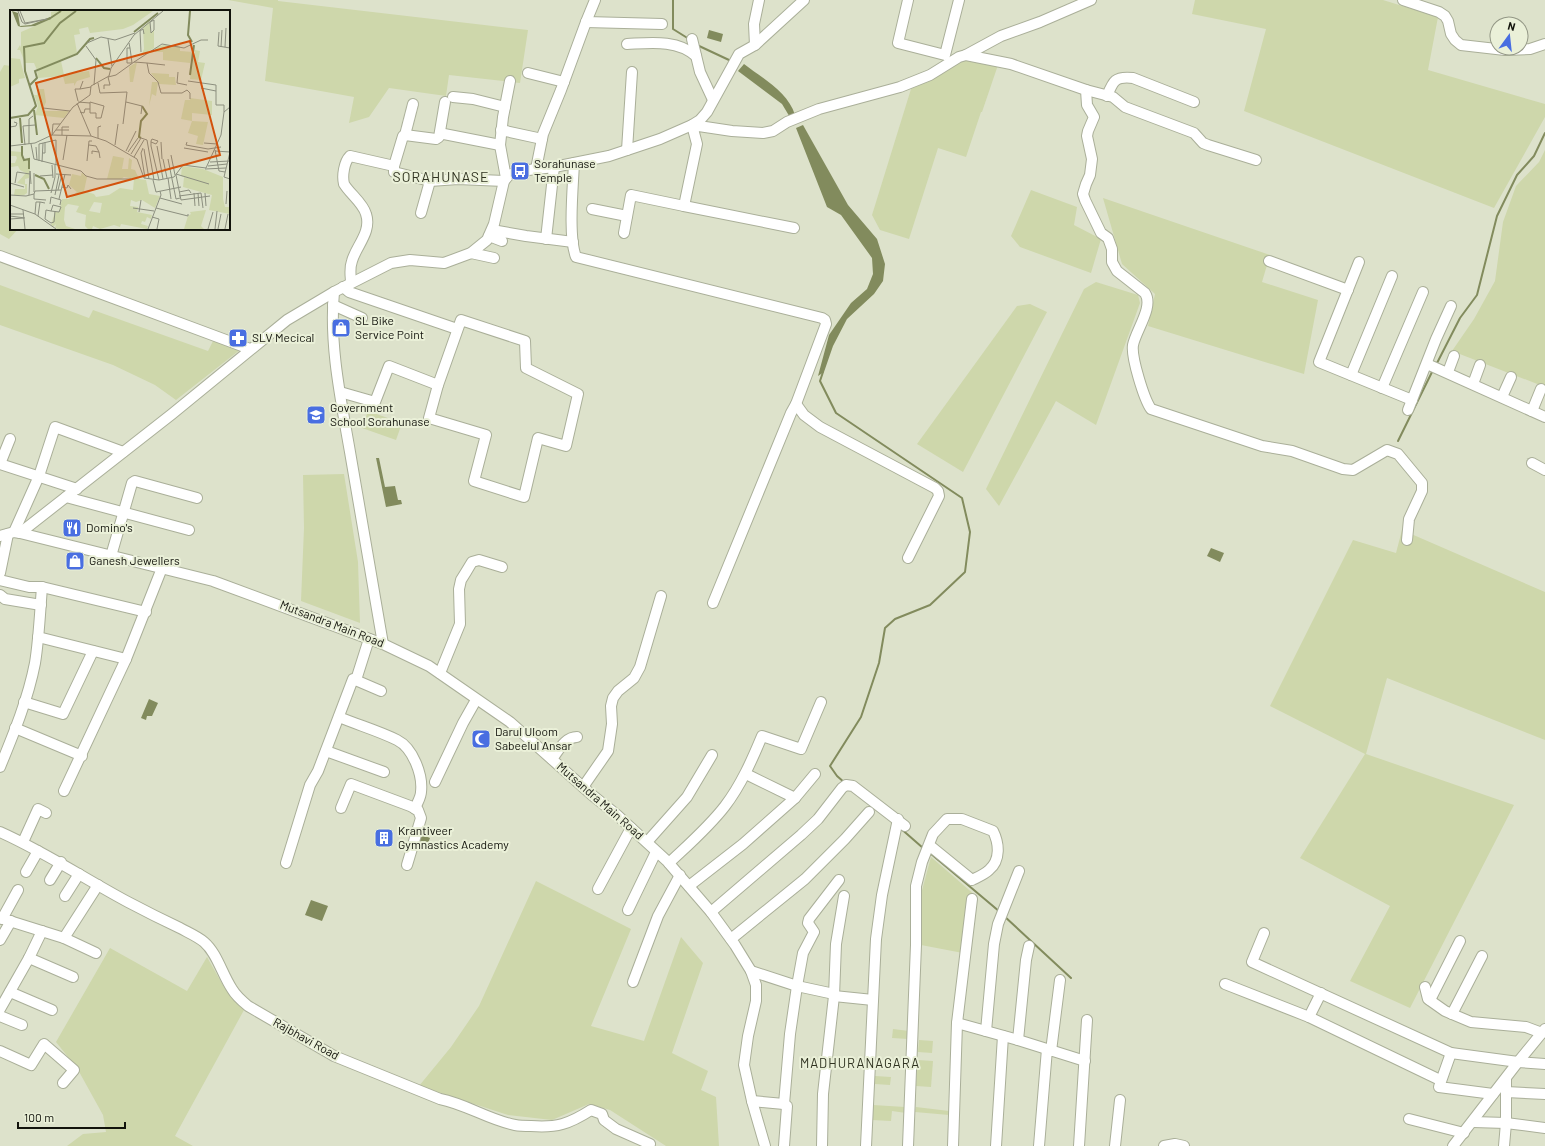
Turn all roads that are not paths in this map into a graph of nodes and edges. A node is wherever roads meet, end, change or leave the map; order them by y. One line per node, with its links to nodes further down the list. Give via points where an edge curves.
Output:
1 (595, 0): 8 (street)
2 (759, 0): 12 (street, via 754,24)
3 (804, 0): 12 (street)
4 (908, 0): 5 (street, via 898,43 946,55)
5 (959, 0)
6 (1091, 0): 13 (street, via 1001,36)
7 (1403, 0): 11 (street, via 1445,16 1451,34 1461,44 1505,50)
8 (586, 22): 9 (street); 17 (street)
9 (662, 24)
10 (627, 44): 20 (street, via 670,44 691,51 694,47 700,72)
11 (1545, 44)
12 (755, 45): 20 (street, via 739,54)
13 (966, 54): 18 (street, via 1011,64); 24 (street, via 930,75 900,87 819,109 787,122 773,131 732,131)
14 (632, 72): 30 (street)
15 (528, 74): 17 (street)
16 (510, 81): 23 (street)
17 (564, 82): 28 (street)
18 (1086, 90): 19 (street); 89 (street, via 1088,106 1094,117 1087,136 1092,159 1083,194 1101,233 1108,238 1112,249 1112,262 1117,271 1148,298 1133,345 1133,355 1146,402 1151,410 1262,446 1292,451 1343,469 1353,470 1387,450 1398,454 1422,483 1422,491 1409,519)
19 (1107, 96): 21 (street, via 1112,83 1124,77 1133,78); 31 (street, via 1113,97 1125,107 1194,133 1203,143)
20 (713, 100): 24 (street, via 700,120)
21 (1194, 102)
22 (413, 104): 27 (street)
23 (505, 107): 25 (street); 27 (street, via 473,99 449,100 438,138)
24 (692, 125): 30 (street); 38 (street, via 697,144)
25 (502, 130): 28 (street); 29 (street)
26 (444, 134): 29 (street)
27 (405, 135): 33 (street)
28 (542, 139): 35 (street)
29 (500, 145): 36 (street)
30 (627, 150): 32 (street)
31 (1256, 160)
32 (574, 163): 34 (street); 47 (street)
33 (394, 166): 37 (street, via 393,170 397,173); 54 (street, via 350,156 346,161 344,184 366,214 367,222 363,239 352,260)
34 (554, 167): 35 (street); 45 (street)
35 (536, 169): 36 (street, via 509,174)
36 (505, 179): 37 (street); 43 (street)
37 (430, 181): 40 (street)
38 (684, 206): 41 (street, via 631,195); 42 (street)
39 (592, 209): 41 (street)
40 (421, 213)
41 (627, 216): 44 (street)
42 (794, 228)
43 (490, 233): 45 (street); 46 (street); 48 (street, via 487,240)
44 (624, 233)
45 (546, 239): 47 (street)
46 (502, 241)
47 (573, 242): 75 (street, via 576,257 825,320 826,324)
48 (471, 253): 50 (street); 54 (street, via 444,264 400,261 377,269)
49 (0, 256): 61 (street)
50 (494, 258)
51 (1269, 261): 55 (street)
52 (1360, 262): 55 (street)
53 (1392, 276): 66 (street)
54 (343, 287): 57 (street); 60 (street, via 349,292); 61 (street, via 287,320)
55 (1348, 290): 66 (street, via 1319,362)
56 (1423, 292): 70 (street)
57 (333, 305): 59 (street); 72 (street, via 333,332)
58 (1451, 306): 63 (street)
59 (362, 318)
60 (457, 329): 69 (street); 69 (street, via 461,320 526,342 526,368 578,394 566,446 538,438 524,497 474,481 486,435 429,418)
61 (250, 349): 80 (street)
62 (1454, 356): 65 (street)
63 (1427, 364): 65 (street); 74 (street)
64 (1480, 365): 68 (street)
65 (1448, 372): 68 (street)
66 (1351, 375): 70 (street)
67 (1511, 377): 73 (street)
68 (1473, 384): 73 (street)
69 (438, 385): 72 (street, via 389,366 375,402)
70 (1382, 388): 74 (street)
71 (1541, 389): 77 (street)
72 (340, 392): 104 (street)
73 (1502, 397): 77 (street)
74 (1412, 400): 76 (street)
75 (796, 404): 91 (street, via 804,415 820,427 938,491 939,496); 99 (street)
76 (1408, 410)
77 (1532, 411): 78 (street)
78 (1545, 417)
79 (10, 439): 81 (street)
80 (123, 452): 82 (street, via 55,427); 83 (street)
81 (0, 464): 82 (street)
82 (39, 476): 83 (street); 88 (street)
83 (77, 489): 84 (street)
84 (66, 497): 86 (street); 88 (street)
85 (197, 498): 86 (street, via 135,481 130,486)
86 (123, 513): 87 (street); 90 (street)
87 (189, 530)
88 (11, 534): 90 (street, Mutsandra Main Road); 94 (street)
89 (1407, 540)
90 (111, 556): 93 (street, Mutsandra Main Road)
91 (908, 558)
92 (502, 567): 107 (street, via 479,560 472,562 466,572 459,589 460,624)
93 (162, 568): 101 (street); 103 (street, Mutsandra Main Road, via 213,581)
94 (0, 573)
95 (0, 580): 96 (street, via 29,587)
96 (42, 587): 100 (street); 101 (street)
97 (0, 595): 100 (street, via 5,599)
98 (661, 596): 125 (street, via 640,667 634,678 613,698 608,751)
99 (713, 603)
100 (41, 605): 102 (street)
101 (146, 612): 106 (street)
102 (38, 637): 105 (street); 111 (street, via 35,664)
103 (369, 639): 104 (street, Mutsandra Main Road); 108 (street)
104 (383, 644): 107 (street, Mutsandra Main Road)
105 (93, 651): 106 (street); 111 (street, via 62,714)
106 (126, 659): 118 (street)
107 (440, 673): 110 (street, Mutsandra Main Road)
108 (356, 680): 109 (street); 113 (street, via 353,679)
109 (381, 691)
110 (476, 700): 119 (street, Mutsandra Main Road, via 510,722); 124 (street)
111 (24, 702): 114 (street)
112 (821, 702): 122 (street, via 801,749 762,736)
113 (339, 717): 116 (street); 129 (street, via 398,741 406,748 414,758 422,781)
114 (15, 728): 118 (street); 120 (street)
115 (577, 738): 119 (street, via 568,739)
116 (326, 750): 121 (street); 140 (street, via 310,785)
117 (712, 755): 135 (street, via 687,797)
118 (82, 756): 126 (street)
119 (552, 759): 125 (street, Mutsandra Main Road)
120 (0, 767)
121 (384, 772)
122 (746, 774): 127 (street); 141 (street, via 718,815)
123 (815, 774): 127 (street)
124 (435, 782)
125 (583, 787): 132 (street, Mutsandra Main Road)
126 (64, 791)
127 (795, 798): 150 (street, via 743,844)
128 (342, 808): 129 (street, via 352,784)
129 (415, 809): 142 (street, via 421,818)
130 (869, 812): 162 (street, via 805,879)
131 (46, 813): 134 (street, via 38,809)
132 (631, 828): 135 (street, Mutsandra Main Road); 151 (street)
133 (0, 832): 134 (street, Rajbhavi Road)
134 (23, 842): 137 (street, Rajbhavi Road)
135 (647, 842): 138 (street, Mutsandra Main Road)
136 (929, 845): 136 (street, via 933,834 947,819 962,819 993,831 998,841 998,856 990,870 972,880); 218 (street, via 916,886 916,953)
137 (38, 851): 139 (street, Rajbhavi Road); 144 (street)
138 (656, 852): 141 (street, Mutsandra Main Road); 156 (street)
139 (61, 862): 145 (street, Rajbhavi Road); 147 (street)
140 (286, 863)
141 (669, 863): 146 (street, Mutsandra Main Road)
142 (407, 865)
143 (1019, 871): 189 (street, via 998,924)
144 (26, 872)
145 (79, 874): 149 (street, Rajbhavi Road); 153 (street)
146 (680, 875): 150 (street, Mutsandra Main Road); 172 (street, via 658,916)
147 (50, 880)
148 (839, 880): 174 (street, via 809,919 808,923 814,932 803,953)
149 (98, 885): 161 (street); 213 (street, Rajbhavi Road, via 204,942 238,998 334,1056 440,1099 516,1126 549,1127 563,1124 592,1110 602,1114 604,1120 616,1128)
150 (689, 886): 157 (street, Mutsandra Main Road)
151 (598, 889)
152 (18, 890): 158 (street)
153 (65, 896)
154 (844, 896): 178 (street, via 836,944)
155 (972, 899): 187 (street)
156 (628, 910)
157 (711, 912): 162 (street, Mutsandra Main Road); 179 (street, via 818,819 842,788 846,785 853,786 901,823 882,895 876,939)
158 (4, 919): 159 (street); 163 (street)
159 (42, 931): 161 (street); 168 (street)
160 (1264, 933): 177 (street, via 1252,962)
161 (64, 938): 166 (street)
162 (731, 939): 169 (street, Mutsandra Main Road)
163 (0, 940)
164 (1460, 941): 180 (street)
165 (1029, 946): 192 (street)
166 (96, 953)
167 (1482, 956): 183 (street)
168 (29, 958): 170 (street); 176 (street)
169 (751, 971): 174 (street); 206 (street, Mutsandra Main Road, via 755,979 756,996 744,1065)
170 (73, 977)
171 (1060, 980): 193 (street)
172 (633, 982)
173 (1225, 984): 185 (street)
174 (797, 986): 178 (street); 207 (street)
175 (1425, 987): 180 (street)
176 (10, 992): 181 (street); 182 (street)
177 (1321, 993): 185 (street); 195 (street)
178 (834, 995): 179 (street); 216 (street, via 823,1094)
179 (873, 1000): 217 (street)
180 (1430, 1000): 183 (street)
181 (0, 1009)
182 (52, 1010)
183 (1452, 1014): 190 (street, via 1471,1022)
184 (0, 1016): 188 (street)
185 (1309, 1017): 200 (street)
186 (1087, 1020): 196 (street)
187 (957, 1023): 189 (street); 219 (street)
188 (22, 1025)
189 (986, 1031): 191 (street)
190 (1543, 1031): 197 (street)
191 (1003, 1036): 192 (street); 220 (street)
192 (1018, 1040): 193 (street)
193 (1049, 1050): 196 (street); 221 (street)
194 (0, 1051): 201 (street, via 31,1065 44,1044 74,1070)
195 (1451, 1053): 197 (street); 200 (street)
196 (1085, 1061): 222 (street)
197 (1518, 1062): 198 (street); 199 (street)
198 (1545, 1064)
199 (1506, 1078): 202 (street); 203 (street)
200 (1440, 1080): 203 (street, via 1439,1087)
201 (63, 1083)
202 (1506, 1092): 204 (street); 210 (street)
203 (1493, 1094): 209 (street)
204 (1545, 1094)
205 (1120, 1100): 223 (street)
206 (752, 1101): 207 (street); 214 (street, Mutsandra Main Road)
207 (784, 1104): 215 (street, via 787,1106)
208 (1409, 1119): 212 (street)
209 (1473, 1122): 210 (street); 212 (street)
210 (1506, 1123): 211 (street); 227 (street)
211 (1545, 1128)
212 (1464, 1133): 226 (street)
213 (650, 1144)
214 (765, 1146)
215 (784, 1146)
216 (822, 1146)
217 (866, 1146)
218 (908, 1146)
219 (953, 1146)
220 (996, 1146)
221 (1039, 1146)
222 (1079, 1146)
223 (1115, 1146)
224 (1164, 1146): 225 (street)
225 (1184, 1146)
226 (1453, 1146)
227 (1504, 1146)

